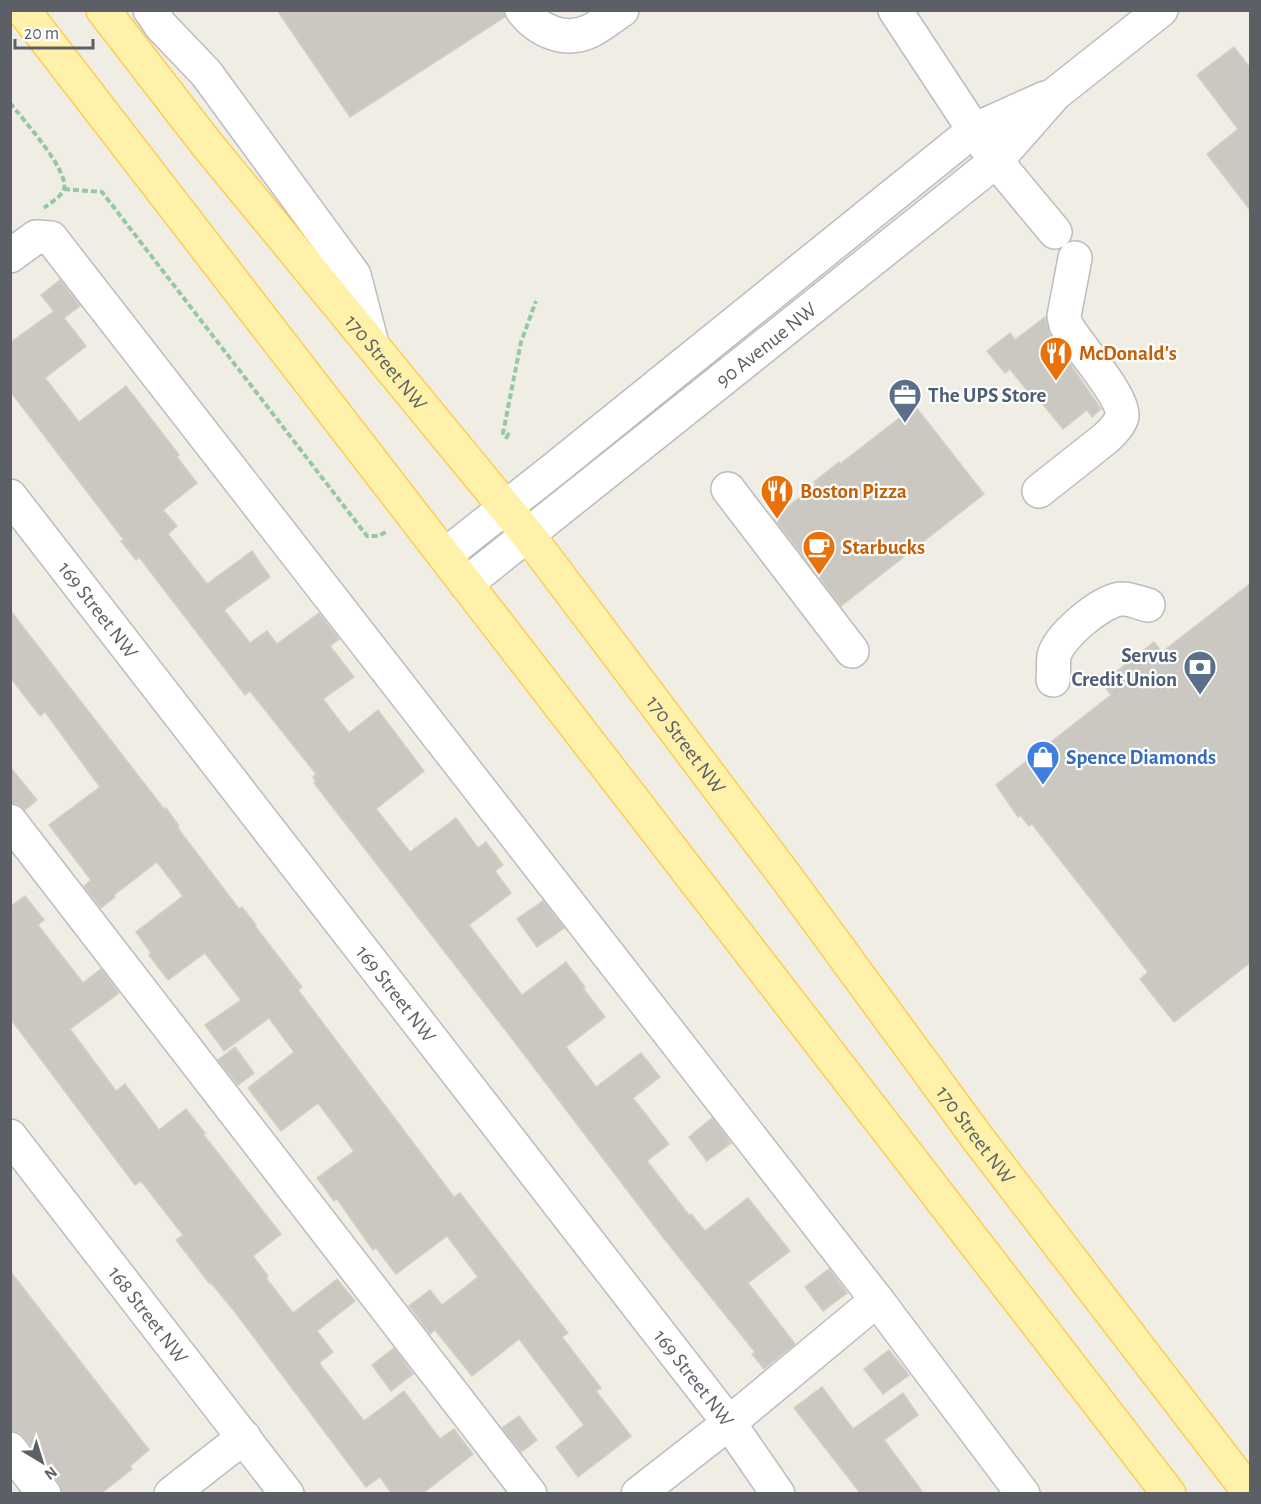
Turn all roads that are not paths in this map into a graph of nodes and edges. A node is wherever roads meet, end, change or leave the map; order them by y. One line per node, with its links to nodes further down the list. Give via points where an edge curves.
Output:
1 (103, 10): 16 (main road, 170 Street NW, via 205,142)
2 (150, 10): 9 (street)
3 (175, 10): 9 (street)
4 (522, 10): 5 (street, via 547,31 567,37 590,31)
5 (622, 10)
6 (895, 10): 11 (street)
7 (1161, 10): 10 (street, 90 Avenue NW)
8 (24, 11): 22 (main road)
9 (206, 73): 16 (street, via 354,275)
10 (1055, 94): 11 (street, 90 Avenue NW); 12 (street, 90 Avenue NW)
11 (974, 130): 12 (street); 20 (street, 90 Avenue NW)
12 (996, 161): 13 (street); 21 (street, 90 Avenue NW)
13 (1055, 232)
14 (10, 256): 29 (street, via 36,237 51,238)
15 (1075, 258): 17 (street, via 1064,316 1066,326 1120,400 1122,418 1106,438)
16 (372, 345): 20 (main road, 170 Street NW)
17 (1032, 483)
18 (728, 489): 25 (street)
19 (10, 496): 30 (street, 169 Street NW)
20 (506, 507): 21 (main road, 170 Street NW); 22 (street, 90 Avenue NW)
21 (528, 535): 23 (street, 90 Avenue NW); 33 (main road, 170 Street NW, via 979,1140)
22 (445, 555): 23 (main road)
23 (465, 584): 41 (main road)
24 (1148, 605): 26 (street, via 1123,599 1113,601 1068,633 1054,655)
25 (852, 651)
26 (1053, 680)
27 (10, 822): 37 (street)
28 (15, 1152): 31 (street, 168 Street NW)
29 (877, 1300): 30 (street); 40 (street)
30 (729, 1424): 38 (street); 39 (street, 169 Street NW)
31 (244, 1437): 35 (street); 36 (street, 168 Street NW)
32 (10, 1449): 34 (street)
33 (1251, 1493)
34 (44, 1494)
35 (171, 1494)
36 (287, 1494)
37 (530, 1494)
38 (638, 1494)
39 (778, 1494)
40 (1023, 1494)
41 (1169, 1494)

